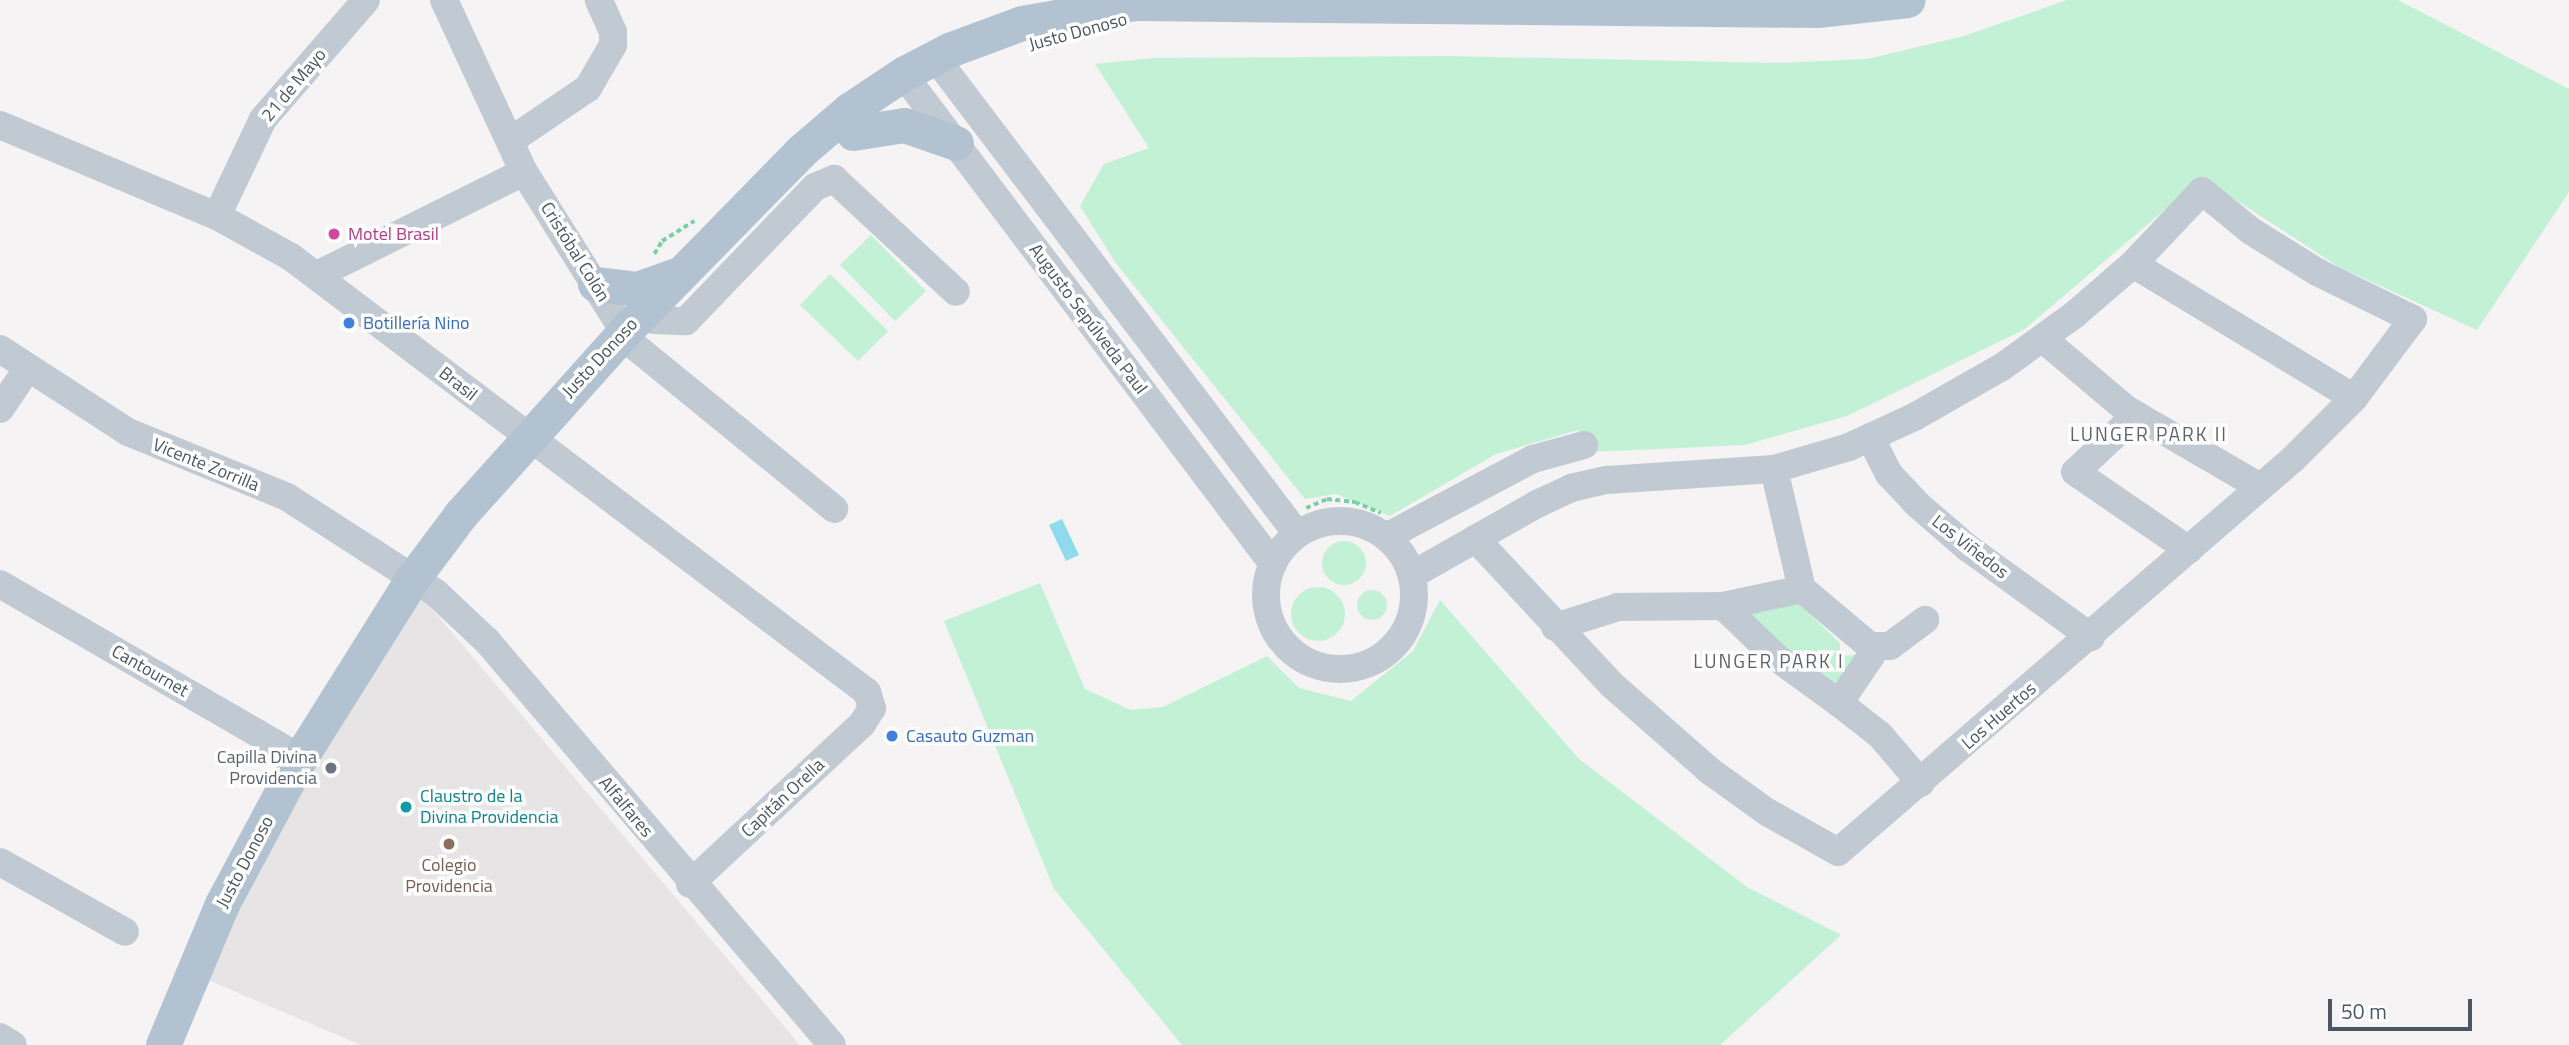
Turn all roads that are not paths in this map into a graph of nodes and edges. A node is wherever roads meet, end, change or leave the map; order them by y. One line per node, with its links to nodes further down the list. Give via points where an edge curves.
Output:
1 (366, 0): 13 (street, 21 de Mayo, via 263,119)
2 (444, 0): 9 (street, Cristóbal Colón)
3 (599, 0): 9 (street, via 613,32 613,45 588,88)
4 (1907, 0): 5 (main road, Justo Donoso, via 1817,10 1215,3 1086,28)
5 (943, 67): 6 (main road, Justo Donoso); 12 (street, Augusto Sepúlveda Paul)
6 (911, 84): 8 (main road, Justo Donoso); 10 (street, Augusto Sepúlveda Paul); 15 (main road, Justo Donoso, via 824,130)
7 (0, 125): 13 (street, Brasil)
8 (853, 133): 10 (main road, via 904,125); 20 (main road, Justo Donoso, via 773,198)
9 (510, 141): 11 (street, Cristóbal Colón)
10 (956, 143): 14 (street, Augusto Sepúlveda Paul)
11 (524, 172): 17 (street); 18 (street, Cristóbal Colón)
12 (1052, 211): 14 (street); 33 (street, Augusto Sepúlveda Paul)
13 (217, 216): 17 (street, Brasil)
14 (1023, 233): 37 (street, Augusto Sepúlveda Paul)
15 (690, 264): 18 (main road, via 650,286 624,289); 20 (main road, Justo Donoso)
16 (2133, 264): 21 (street); 24 (street); 24 (street, Los Huertos, via 2202,191 2251,231 2317,272 2413,319)
17 (317, 275): 28 (street, Brasil)
18 (595, 284): 20 (street, Cristóbal Colón)
19 (956, 292): 20 (street, via 834,179 815,187 686,321)
20 (637, 332): 28 (main road, Justo Donoso); 32 (street, Cristóbal Colón)
21 (2043, 339): 26 (street); 27 (street, via 1959,393)
22 (0, 349): 23 (street, Vicente Zorrilla)
23 (29, 368): 25 (street); 39 (street, Vicente Zorrilla, via 128,432 287,497)
24 (2354, 398): 30 (street, Los Huertos)
25 (0, 409)
26 (2136, 415): 30 (street); 36 (street, via 2076,472)
27 (1870, 437): 29 (street); 45 (street, Los Viñedos, via 1889,474 1918,505 1968,548)
28 (536, 442): 39 (main road, Justo Donoso, via 520,471 461,514); 48 (street, Brasil, via 867,692)
29 (1774, 469): 31 (street, via 1607,480); 41 (street)
30 (2260, 487): 36 (street, Los Huertos)
31 (1572, 488): 34 (street, via 1574,447); 35 (street)
32 (834, 509)
33 (1297, 523): 34 (street, via 1343,521); 37 (street)
34 (1386, 526): 38 (street)
35 (1476, 539): 38 (street); 44 (street, Los Huertos)
36 (2189, 550): 45 (street, Los Huertos)
37 (1273, 564): 38 (street, via 1266,601 1272,626 1287,647 1308,662 1333,669 1360,669 1399,641 1415,598)
38 (1412, 575)
39 (413, 578): 49 (main road, Justo Donoso); 52 (street, Alfalfares, via 467,619)
40 (0, 584): 49 (street, Cantournet)
41 (1802, 589): 42 (street); 46 (street)
42 (1723, 606): 44 (street, via 1618,607); 47 (street, via 1777,658)
43 (1925, 620): 46 (street, via 1890,646)
44 (1555, 627): 50 (street, Los Huertos, via 1612,685 1710,771 1829,850 1845,850)
45 (2091, 637): 50 (street, Los Huertos)
46 (1870, 646): 47 (street, via 1871,656)
47 (1839, 703): 50 (street, via 1880,735)
48 (872, 708): 52 (street, Capitán Orella, via 862,724)
49 (300, 758): 56 (main road, Justo Donoso, via 222,904)
50 (1921, 783)
51 (0, 862): 53 (street)
52 (690, 884): 57 (street, Alfalfares)
53 (125, 932)
54 (0, 1037): 55 (street)
55 (13, 1045)
56 (163, 1045)
57 (832, 1045)

